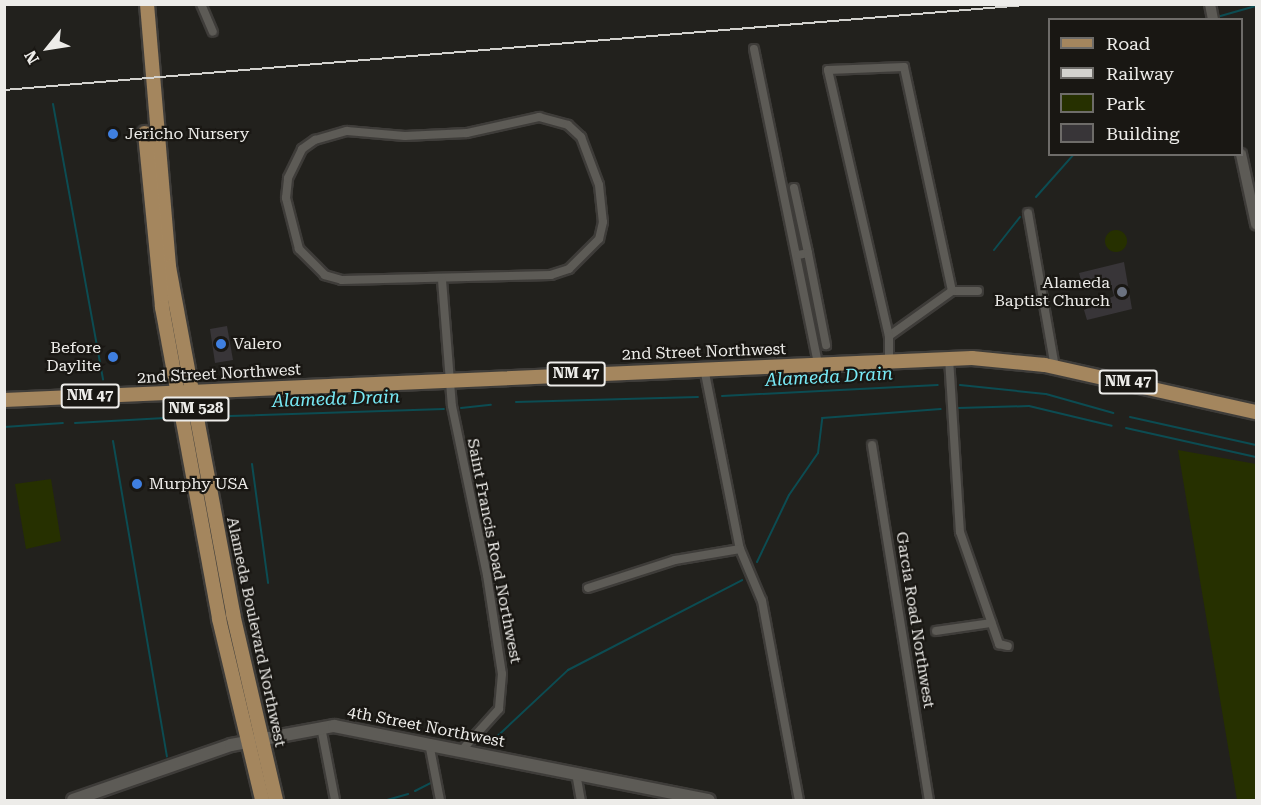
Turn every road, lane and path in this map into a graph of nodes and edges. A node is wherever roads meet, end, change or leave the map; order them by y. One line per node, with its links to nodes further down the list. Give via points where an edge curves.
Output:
1 (138, 4): 6 (main road, NM 528)
2 (147, 4): 6 (main road, NM 528)
3 (201, 4): 4 (street)
4 (213, 32)
5 (754, 49): 12 (street)
6 (147, 78): 24 (main road, Alameda Boulevard Northwest / NM 528, via 154,267); 25 (main road, Alameda Boulevard Northwest / NM 528, via 169,267)
7 (1241, 156): 10 (street)
8 (794, 188): 11 (street)
9 (1028, 213): 21 (street)
10 (1257, 225)
11 (807, 253): 12 (street); 17 (street)
12 (798, 255): 20 (street)
13 (442, 280): 13 (street, via 551,275 587,255 598,240 603,222 599,185 590,154 568,125 539,117 431,136 347,131 326,135 302,149 288,178 285,198 291,229 311,264 342,280); 23 (street, Saint Francis Road Northwest)
14 (952, 291): 15 (street); 16 (street); 16 (street, via 904,67 828,70)
15 (978, 291)
16 (889, 336): 19 (street)
17 (826, 345)
18 (949, 358): 19 (main road, 2nd Street Northwest / NM 47); 21 (main road, 2nd Street Northwest / NM 47); 31 (street, via 960,532)
19 (889, 361): 20 (main road, 2nd Street Northwest / NM 47)
20 (818, 364): 22 (main road, 2nd Street Northwest / NM 47)
21 (1055, 367): 27 (main road, 2nd Street Northwest / NM 47)
22 (704, 368): 23 (main road, 2nd Street Northwest / NM 47); 29 (street)
23 (449, 379): 25 (main road, 2nd Street Northwest / NM 47); 37 (street, Saint Francis Road Northwest, via 502,675 499,709)
24 (176, 392): 25 (main road, 2nd Street Northwest / NM 47); 26 (main road, 2nd Street Northwest / NM 47); 35 (main road, Alameda Boulevard Northwest / NM 528)
25 (192, 392): 35 (main road, Alameda Boulevard Northwest / NM 528)
26 (4, 400)
27 (1257, 412)
28 (872, 445): 47 (street, Garcia Road Northwest)
29 (740, 549): 30 (street, via 675,560); 46 (street, via 762,601)
30 (588, 588)
31 (991, 623): 32 (street); 33 (street, via 999,644)
32 (936, 631)
33 (1008, 646)
34 (321, 727): 35 (main road, 4th Street Northwest); 36 (main road, 4th Street Northwest); 42 (street)
35 (254, 740): 39 (main road, 4th Street Northwest); 40 (main road, Alameda Boulevard Northwest / NM 528); 41 (main road, Alameda Boulevard Northwest / NM 528)
36 (429, 743): 37 (main road, 4th Street Northwest); 43 (street)
37 (462, 750): 38 (main road, 4th Street Northwest)
38 (576, 773): 44 (street); 45 (main road, 4th Street Northwest)
39 (73, 801)
40 (262, 801)
41 (276, 801)
42 (336, 801)
43 (440, 801)
44 (580, 801)
45 (709, 801)
46 (799, 801)
47 (929, 801)

